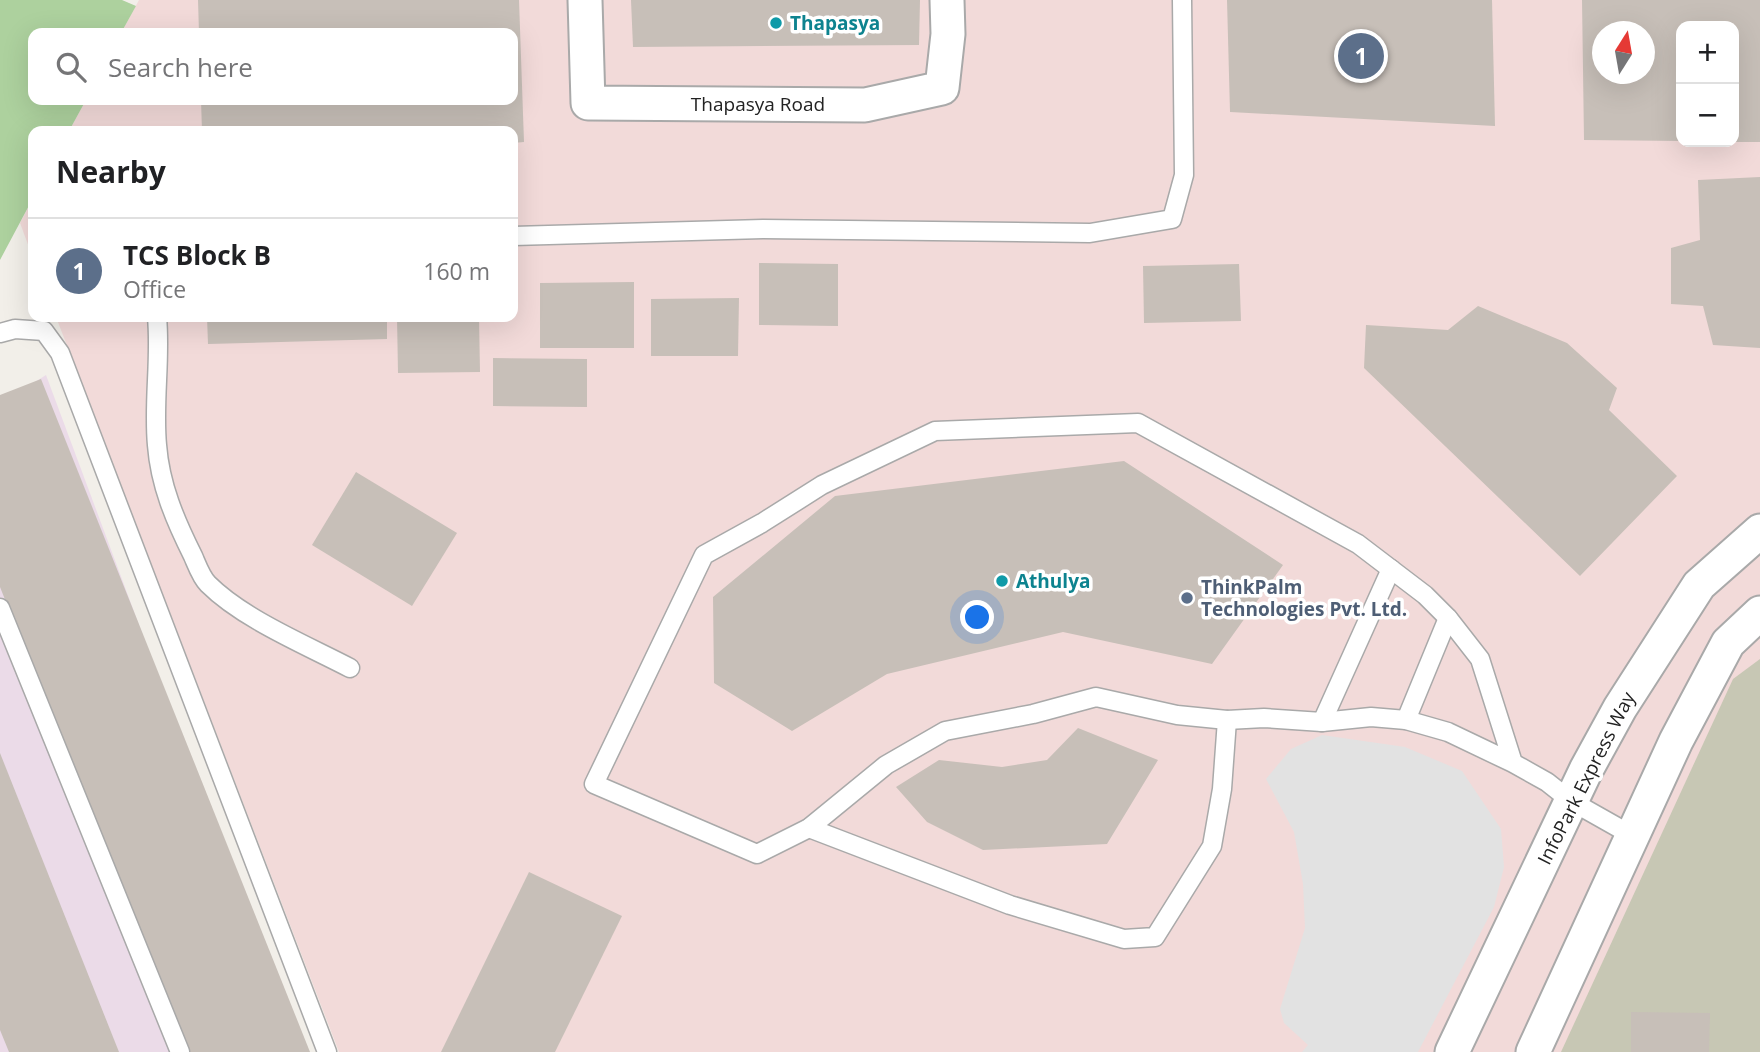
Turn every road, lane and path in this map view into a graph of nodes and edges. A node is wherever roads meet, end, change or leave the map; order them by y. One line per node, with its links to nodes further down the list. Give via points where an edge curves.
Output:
1 (584, 0): 2 (street, Thapasya Road, via 587,103 865,105 942,88)
2 (947, 0)
3 (1182, 0): 4 (lane, via 1184,175 1172,219 1090,233 764,229)
4 (518, 236)
5 (157, 322): 12 (lane, via 155,403 162,484 205,582 230,604)
6 (0, 333): 21 (lane, via 44,331 60,353)
7 (1760, 531): 17 (street, InfoPark Express Way, via 1699,585 1620,708)
8 (1391, 569): 11 (lane); 15 (lane); 18 (lane, via 1358,544 1138,422 935,431 822,485 704,555 594,784 757,854)
9 (0, 608): 20 (lane)
10 (1760, 613): 19 (street, via 1728,643)
11 (1448, 618): 14 (lane); 16 (lane, via 1480,659)
12 (350, 668)
13 (1227, 720): 15 (lane); 18 (lane, via 1177,715 1096,697 945,731 886,765); 18 (lane, via 1212,846 1155,937 1124,939 1010,905)
14 (1406, 720): 15 (lane, via 1371,717); 16 (lane, via 1448,732)
15 (1322, 722)
16 (1513, 763): 17 (lane)
17 (1571, 801): 19 (lane); 22 (street, InfoPark Express Way)
18 (809, 828)
19 (1633, 836): 23 (street)
20 (180, 1052)
21 (327, 1052)
22 (1452, 1052)
23 (1532, 1052)

